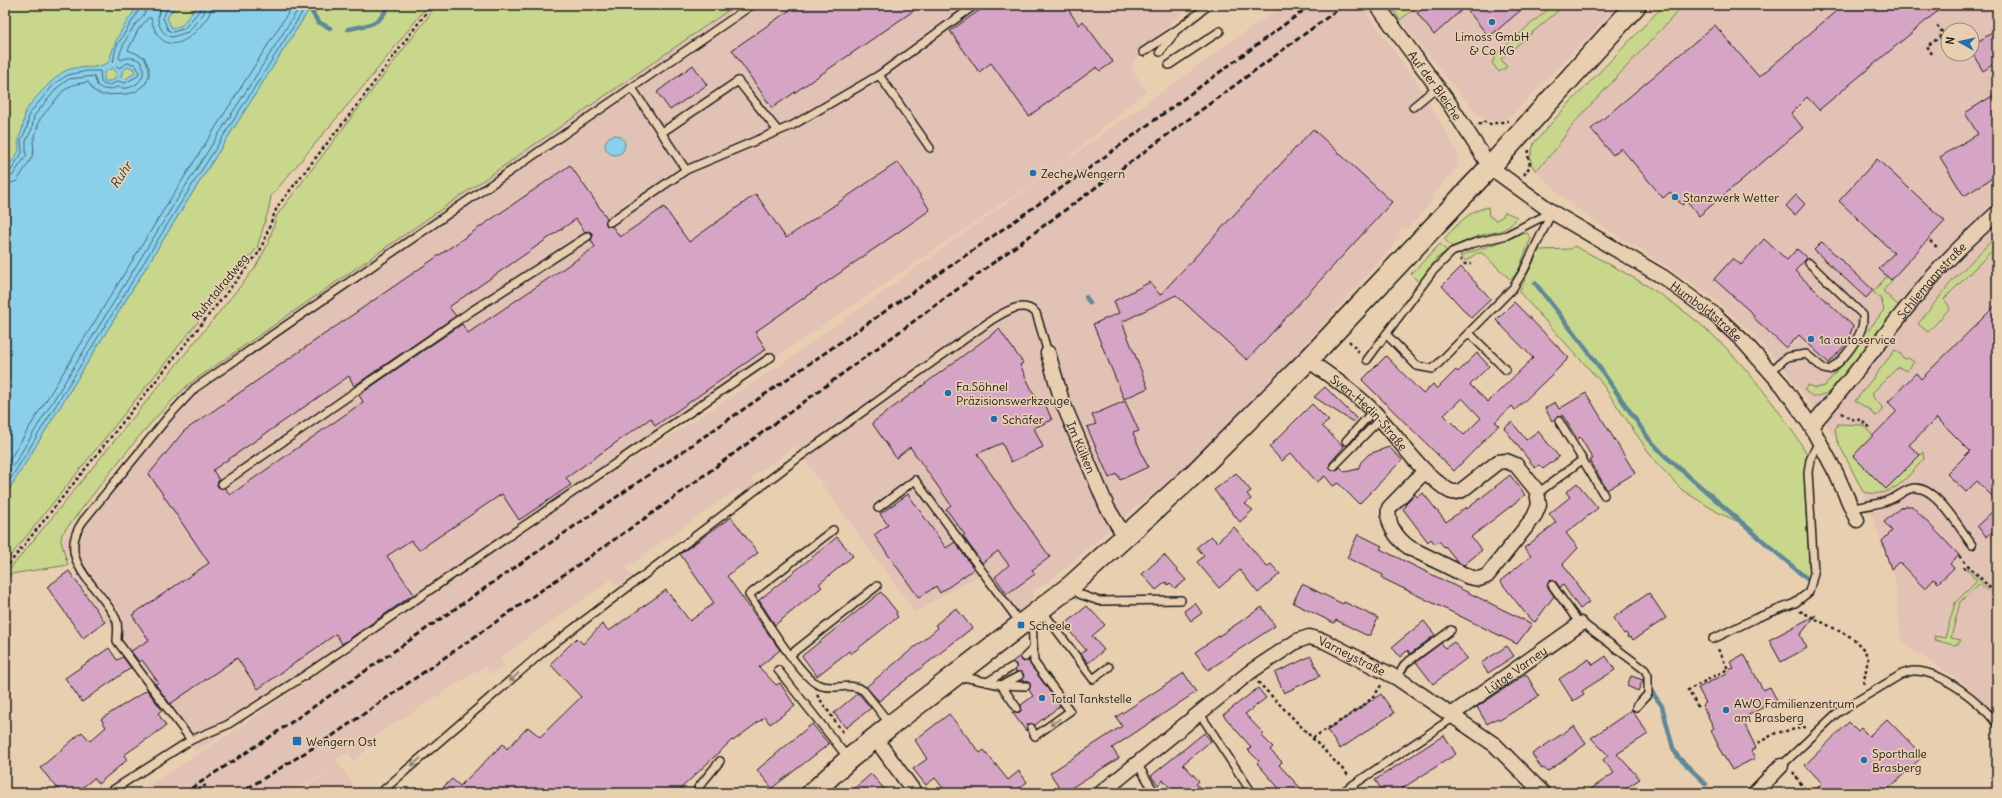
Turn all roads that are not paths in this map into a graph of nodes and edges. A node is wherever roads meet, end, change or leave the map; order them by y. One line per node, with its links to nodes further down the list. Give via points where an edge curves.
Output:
1 (752, 5): 13 (lane)
2 (975, 5): 11 (lane)
3 (1209, 5): 6 (lane)
4 (1377, 5): 12 (street, Auf der Bleiche)
5 (1636, 5): 18 (main road)
6 (1178, 29): 8 (lane); 9 (lane)
7 (1220, 31): 10 (lane)
8 (1143, 52)
9 (1160, 52)
10 (1169, 65)
11 (880, 75): 15 (lane); 17 (lane)
12 (1437, 87): 14 (lane); 18 (street, Auf der Bleiche)
13 (632, 88): 16 (lane); 77 (lane, via 195,388 168,417 75,532 75,560 117,620 117,640)
14 (1413, 107)
15 (778, 131): 16 (lane, via 738,81); 19 (lane)
16 (661, 133): 19 (lane)
17 (930, 148)
18 (1490, 168): 20 (street, Humboldtstraße); 29 (main road)
19 (686, 170): 22 (lane)
20 (1552, 212): 25 (lane, via 1513,288); 26 (lane, via 1507,235 1474,243 1452,252 1432,272); 32 (street, Humboldtstraße, via 1663,277 1715,315 1744,342)
21 (1997, 213): 35 (street, Schliemannstraße, via 1972,235 1929,281)
22 (610, 222)
23 (588, 236): 41 (lane, via 470,312)
24 (1809, 263): 32 (lane, via 1863,315 1862,327 1850,350 1829,370 1824,369 1806,354 1787,357)
25 (1469, 332): 26 (lane, via 1433,369 1417,366); 31 (lane)
26 (1386, 334): 30 (lane)
27 (1048, 353): 47 (street, Im Külken, via 1062,401 1107,507); 83 (lane, one-way to 83, via 1036,313 1032,308 1019,307 994,319 804,454 544,652)
28 (771, 356): 77 (lane, via 304,676 227,725)
29 (1308, 360): 33 (street, Sven-Hedin-Straße, via 1346,387); 47 (main road, via 1199,470)
30 (1367, 360)
31 (1506, 370)
32 (1770, 372): 35 (street, Humboldtstraße)
33 (1376, 415): 36 (lane); 39 (lane); 40 (street, Sven-Hedin-Straße)
34 (1559, 421): 38 (lane)
35 (1811, 426): 37 (street, Humboldtstraße)
36 (1346, 441)
37 (1819, 441): 45 (street, Humboldtstraße); 56 (lane, via 1810,460 1808,472 1814,573 1809,592 1795,603)
38 (1582, 460): 42 (lane); 43 (lane)
39 (1334, 466)
40 (1426, 471): 42 (street, Sven-Hedin-Straße, via 1444,488 1458,492 1496,463 1512,462); 42 (street, via 1391,504 1388,522 1410,548 1474,578 1484,578 1491,573 1534,517 1539,505)
41 (222, 484)
42 (1538, 493)
43 (1604, 495)
44 (878, 508): 53 (lane, via 915,480)
45 (1854, 514): 48 (lane, via 1910,488 1918,487 1929,491 1945,507)
46 (833, 530): 58 (lane, via 749,596)
47 (1125, 537): 49 (main road)
48 (1972, 545)
49 (1072, 584): 52 (lane, via 1079,594 1099,601); 53 (main road)
50 (1552, 585): 54 (lane)
51 (876, 586): 58 (lane)
52 (1181, 600)
53 (1031, 616): 57 (lane); 61 (lane, via 1093,679); 64 (main road)
54 (1580, 624): 69 (lane, via 1585,625 1645,670 1648,676 1648,694); 72 (street, Lütge Varney)
55 (1451, 630): 63 (lane)
56 (1713, 639)
57 (1034, 650): 59 (lane); 75 (lane, one-way to 75, via 1033,664 1070,711 1035,736)
58 (790, 655): 74 (lane, via 812,682 826,687 859,687)
59 (1025, 657)
60 (1012, 667): 66 (lane)
61 (1109, 667)
62 (778, 670): 78 (lane)
63 (1392, 675): 71 (street, Varneystraße, via 1324,641 1308,637 1297,641 1250,672); 72 (street, Varneystraße)
64 (955, 676): 66 (lane); 74 (main road)
65 (1019, 676): 67 (lane)
66 (987, 682): 67 (lane)
67 (1002, 685): 68 (lane); 70 (lane)
68 (1026, 686)
69 (1636, 707)
70 (1017, 708)
71 (1200, 714): 80 (street, Varneystraße); 89 (lane)
72 (1453, 716): 90 (lane); 91 (street, Varneystraße, via 1495,745)
73 (1997, 724): 81 (lane, via 1971,697 1930,673 1913,671 1902,674 1838,713)
74 (891, 725): 76 (main road)
75 (1031, 728)
76 (875, 738): 78 (main road); 86 (street)
77 (191, 740): 82 (lane)
78 (854, 755): 85 (main road)
79 (720, 762): 84 (lane, via 698,788)
80 (1138, 765): 87 (street, Varneystraße); 88 (lane)
81 (1781, 766): 92 (street)
82 (108, 793)
83 (380, 793)
84 (697, 793)
85 (812, 793)
86 (915, 793)
87 (1101, 793)
88 (1155, 793)
89 (1252, 793)
90 (1340, 793)
91 (1543, 793)
92 (1755, 793)

